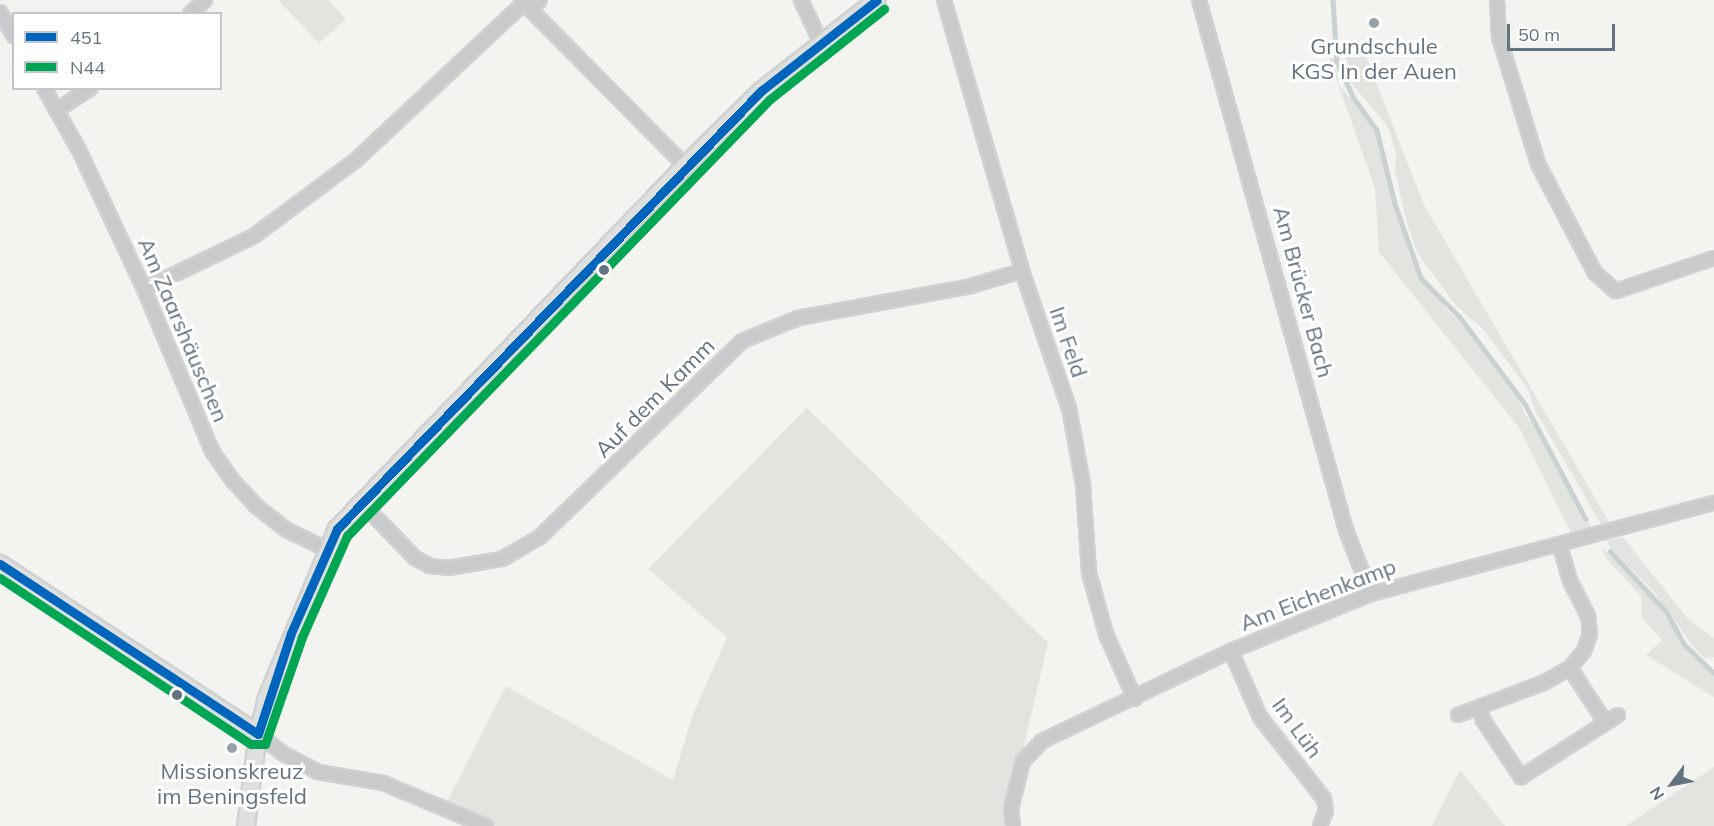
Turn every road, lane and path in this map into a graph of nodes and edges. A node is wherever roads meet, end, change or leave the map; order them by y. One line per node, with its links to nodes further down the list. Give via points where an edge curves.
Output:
1 (205, 0): 10 (street)
2 (540, 0): 8 (street)
3 (801, 0): 12 (street)
4 (877, 0): 12 (street)
5 (944, 0): 18 (street, Im Feld)
6 (1199, 0): 25 (street, Am Brücker Bach, via 1346,530)
7 (1497, 0): 17 (street, via 1498,37 1538,164 1595,273 1616,291)
8 (525, 4): 16 (street); 19 (street, via 356,160 254,236)
9 (0, 12): 11 (street)
10 (192, 12)
11 (12, 33)
12 (820, 41): 16 (street)
13 (45, 90): 15 (street, Am Zaarshäuschen)
14 (88, 90): 15 (street)
15 (57, 110): 19 (street, Am Zaarshäuschen, via 80,150)
16 (685, 166): 20 (street)
17 (1714, 258)
18 (1022, 271): 20 (street, Auf dem Kamm, via 967,287 798,318 742,341 540,537 502,559 448,568 430,566 415,558); 28 (street, Im Feld, via 1069,408 1083,484 1089,573 1106,634)
19 (144, 289): 23 (street, Am Zaarshäuschen, via 212,451 234,482 287,530)
20 (361, 502): 23 (street, via 337,529)
21 (1714, 504): 22 (street, Am Eichenkamp)
22 (1560, 544): 25 (street, Am Eichenkamp); 27 (street, via 1590,634 1584,651)
23 (328, 550): 33 (street, via 291,633)
24 (0, 564): 33 (street)
25 (1371, 594): 26 (street, Am Eichenkamp)
26 (1231, 651): 28 (street, Am Eichenkamp); 37 (street, Im Lüh, via 1260,717 1324,799 1326,811)
27 (1570, 668): 29 (street, via 1543,683); 32 (street)
28 (1135, 699): 36 (street, Am Eichenkamp, via 1042,741 1023,761 1011,809)
29 (1480, 707): 30 (street); 32 (street, via 1483,720 1521,777)
30 (1458, 715)
31 (1618, 715): 32 (street)
32 (1605, 722)
33 (258, 734): 34 (street); 35 (street, via 282,753 318,772 383,783)
34 (246, 826)
35 (486, 826)
36 (1013, 826)
37 (1320, 826)

